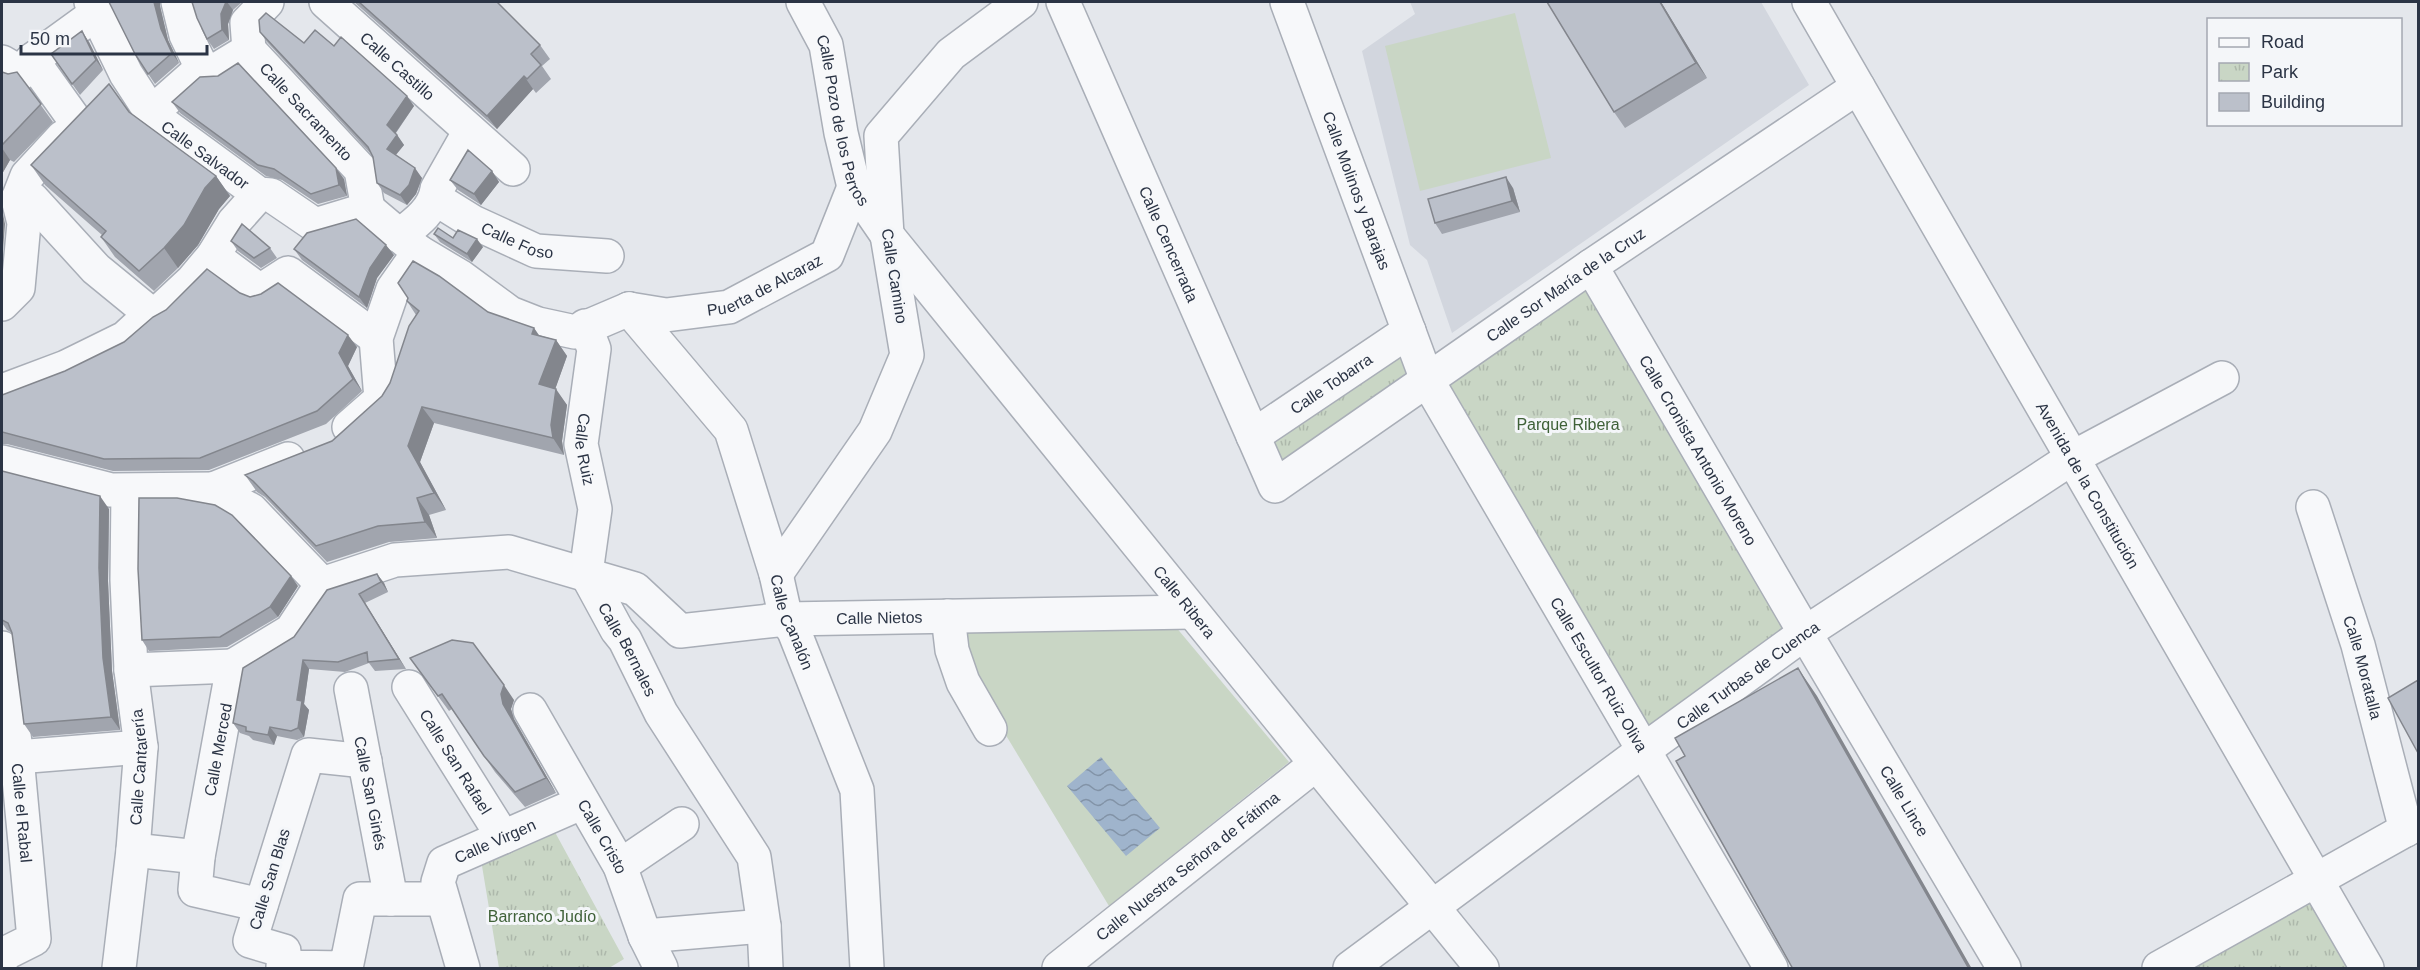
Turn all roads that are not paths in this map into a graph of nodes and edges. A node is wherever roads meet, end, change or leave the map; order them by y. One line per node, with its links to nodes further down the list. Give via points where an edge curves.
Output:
1 (178, 2): 12 (street, via 186,34)
2 (267, 2): 10 (street, via 247,23)
3 (326, 2): 17 (street, Calle Castillo)
4 (803, 2): 19 (street, Calle Pozo de los Perros, via 826,45)
5 (1021, 2): 24 (street, Calle Camino, via 951,54 881,136)
6 (1063, 2): 38 (street, Calle Cencerrada)
7 (1287, 2): 33 (street, Calle Molinos y Barajas)
8 (1809, 2): 14 (street, Avenida de la Constitución)
9 (94, 7): 11 (street); 13 (street, Calle Salvador)
10 (249, 50): 12 (street, via 216,70); 23 (street, Calle Sacramento, via 361,170)
11 (17, 61): 16 (street)
12 (202, 68): 15 (street)
13 (126, 74): 15 (street, Calle Salvador); 16 (street)
14 (1858, 87): 28 (street, Calle Sor María de la Cruz); 39 (street, Avenida de la Constitución)
15 (151, 113): 20 (street, Calle Salvador)
16 (77, 123): 21 (street, via 27,176)
17 (470, 131): 18 (street, Calle Castillo); 22 (street, via 437,189)
18 (513, 169)
19 (854, 187): 24 (street, Calle Pozo de los Perros); 30 (street, Puerta de Alcaraz, via 827,255 729,306 666,315)
20 (259, 194): 23 (street, Calle Salvador, via 271,195 315,225); 26 (street, via 234,222)
21 (18, 199): 29 (street, via 24,223 18,288); 31 (street, via 32,199 96,269)
22 (436, 199): 25 (street, via 419,220); 27 (street, Calle Foso, via 473,222 536,251)
23 (368, 209): 25 (street)
24 (887, 236): 46 (street, Calle Camino, via 908,355 875,431); 48 (street, Calle Ribera)
25 (409, 244): 32 (street, via 510,313 575,332); 34 (street)
26 (213, 256): 31 (street, via 192,281 162,309); 34 (street, via 260,291 288,273)
27 (607, 256)
28 (1591, 266): 36 (street, Calle Sor María de la Cruz); 51 (street, Calle Cronista Antonio Moreno)
29 (2, 304)
30 (629, 309): 32 (street); 46 (street, Calle Canalón, via 731,430)
31 (151, 314): 37 (street, via 125,338 66,367)
32 (585, 326): 45 (street, Calle Ruiz, via 594,349 581,444 595,509)
33 (1409, 331): 36 (street, Calle Molinos y Barajas); 38 (street, Calle Tobarra)
34 (376, 338): 42 (street, via 381,399 336,440)
35 (2222, 378): 39 (street, Calle Turbas de Cuenca)
36 (1427, 380): 41 (street, Calle Sor María de la Cruz); 61 (street, Calle Escultor Ruiz Oliva)
37 (2, 391)
38 (1253, 436): 41 (street, Calle Cencerrada)
39 (2072, 458): 51 (street, Calle Turbas de Cuenca); 72 (street, Avenida de la Constitución)
40 (2, 462): 43 (street)
41 (1275, 486)
42 (213, 489): 43 (street); 47 (street, via 251,510)
43 (128, 491): 54 (street, Calle Cantarería)
44 (2313, 507): 67 (street, Calle Moratalla)
45 (586, 573): 47 (street, via 509,552 395,560); 50 (street, Calle Nietos, via 636,589 680,632); 77 (street, Calle Bernales, via 661,713 754,857)
46 (776, 574): 50 (street, Calle Canalón)
47 (322, 584): 53 (street, via 291,631)
48 (1192, 612): 49 (street, Calle Nietos); 64 (street, Calle Ribera)
49 (948, 616): 50 (street, Calle Nietos); 59 (street, via 952,650 963,682)
50 (786, 619): 86 (street, Calle Canalón, via 857,790)
51 (1805, 633): 61 (street, Calle Turbas de Cuenca); 91 (street, Calle Lince)
52 (2, 648): 58 (street, Calle el Rabal)
53 (232, 666): 54 (street); 70 (street, Calle Merced)
54 (131, 670): 60 (street, Calle Cantarería)
55 (409, 687): 68 (street, Calle San Rafael)
56 (351, 690): 63 (street, Calle San Ginés)
57 (530, 710): 65 (street, Calle Cristo)
58 (6, 718): 62 (street, Calle el Rabal)
59 (990, 729)
60 (141, 747): 62 (street); 69 (street, Calle Cantarería)
61 (1644, 750): 76 (street, Calle Turbas de Cuenca); 90 (street, Calle Escultor Ruiz Oliva)
62 (17, 757): 80 (street, Calle el Rabal)
63 (365, 761): 74 (street, Calle San Ginés); 75 (street, Calle San Blas, via 308,755)
64 (1316, 764): 76 (street, Calle Ribera); 87 (street, Calle Nuestra Señora de Fátima)
65 (582, 803): 68 (street, Calle Virgen); 71 (street, Calle Cristo)
66 (682, 824): 71 (street)
67 (2412, 826): 72 (street)
68 (503, 837): 73 (street, Calle Virgen, via 444,863 438,882)
69 (133, 850): 70 (street); 82 (street, Calle Cantarería)
70 (198, 857): 75 (street, Calle Merced, via 195,890)
71 (620, 866): 79 (street, Calle Cristo)
72 (2317, 881): 92 (street); 93 (street, Avenida de la Constitución)
73 (442, 898): 74 (street, Calle San Blas); 83 (street, Calle Virgen)
74 (391, 899): 75 (street, Calle San Blas, via 360,899 346,968 283,967 284,951 250,941)
75 (261, 905)
76 (1433, 908): 88 (street, Calle Turbas de Cuenca); 89 (street, Calle Ribera)
77 (764, 926): 79 (street); 85 (street, Calle Bernales)
78 (2, 935): 80 (street)
79 (645, 936): 84 (street, Calle Cristo)
80 (34, 939): 81 (street, via 4,954)
81 (2, 959)
82 (119, 969)
83 (463, 969)
84 (661, 969)
85 (766, 969)
86 (867, 969)
87 (1059, 969)
88 (1350, 969)
89 (1482, 969)
90 (1771, 969)
91 (2004, 969)
92 (2159, 969)
93 (2367, 969)

